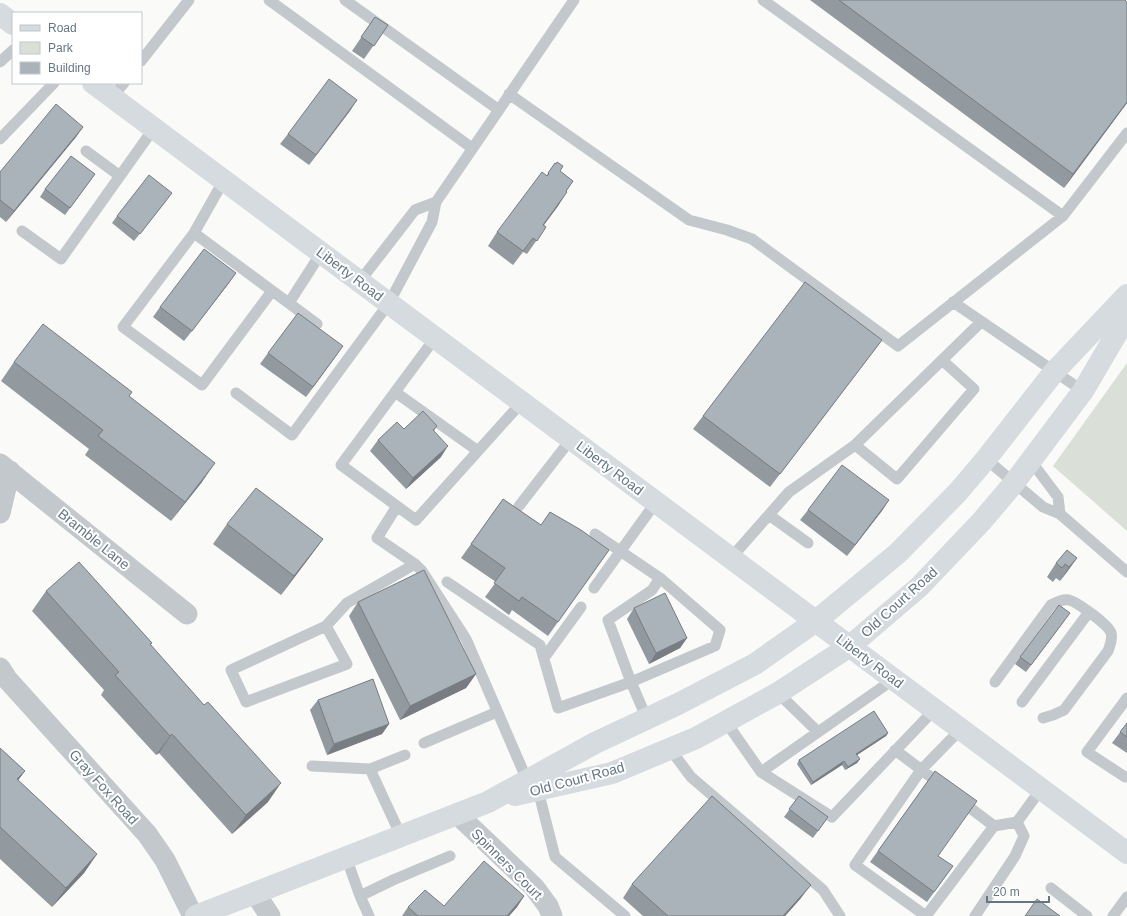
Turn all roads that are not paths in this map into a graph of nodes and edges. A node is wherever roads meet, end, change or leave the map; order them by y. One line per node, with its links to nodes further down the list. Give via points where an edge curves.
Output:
1 (189, 0): 9 (lane)
2 (269, 0): 19 (lane)
3 (345, 0): 15 (lane)
4 (574, 0): 14 (lane)
5 (763, 0): 24 (lane)
6 (0, 14): 7 (main road)
7 (12, 23)
8 (12, 51): 10 (lane)
9 (142, 60)
10 (0, 62)
11 (53, 84): 18 (lane)
12 (97, 84): 13 (main road, Liberty Road)
13 (118, 90): 16 (main road, Liberty Road)
14 (509, 94): 15 (lane); 31 (lane, via 689,220 752,239 898,346)
15 (499, 110): 19 (lane)
16 (154, 128): 21 (lane); 22 (main road, Liberty Road)
17 (1127, 133): 24 (lane)
18 (0, 139)
19 (472, 148): 23 (lane)
20 (86, 151): 21 (lane)
21 (120, 176): 25 (lane, via 61,259)
22 (224, 180): 26 (lane); 27 (main road, Liberty Road)
23 (436, 202): 28 (lane, via 415,210); 33 (lane, via 432,222)
24 (1063, 216): 31 (lane)
25 (22, 231)
26 (194, 233): 29 (lane); 29 (lane, via 124,327 196,381 202,385)
27 (322, 253): 28 (main road, Liberty Road); 32 (lane)
28 (360, 281): 33 (main road, Liberty Road)
29 (272, 291): 32 (lane)
30 (1127, 295): 39 (main road, Old Court Road)
31 (954, 302): 35 (lane)
32 (289, 303): 36 (lane)
33 (389, 303): 37 (main road, Liberty Road); 42 (lane, via 292,435)
34 (1127, 316): 41 (main road, Old Court Road)
35 (981, 322): 38 (lane); 39 (lane)
36 (316, 324)
37 (435, 338): 40 (lane); 43 (main road, Liberty Road)
38 (942, 360): 45 (lane); 45 (lane, via 974,389 897,479)
39 (1054, 372): 41 (lane); 47 (main road, Old Court Road)
40 (395, 392): 46 (lane); 52 (lane, via 341,465)
41 (1083, 392): 48 (main road, Old Court Road)
42 (236, 393)
43 (522, 402): 44 (main road, Liberty Road); 46 (lane)
44 (571, 439): 51 (main road, Liberty Road); 53 (lane)
45 (855, 445): 56 (lane, via 789,492)
46 (478, 451): 52 (lane, via 416,520)
47 (986, 459): 50 (lane); 69 (main road, Old Court Road, via 958,492 898,553)
48 (1031, 461): 50 (main road, Old Court Road); 55 (lane, via 1058,497)
49 (5, 468): 54 (street); 68 (street, Bramble Lane)
50 (1014, 483): 55 (lane, via 1043,507); 71 (main road, Old Court Road, via 919,587)
51 (656, 502): 59 (lane); 60 (main road, Liberty Road)
52 (398, 506): 61 (lane, via 377,538)
53 (519, 506)
54 (0, 513)
55 (1060, 514): 62 (lane)
56 (769, 515): 58 (lane); 60 (lane)
57 (595, 534): 59 (lane)
58 (808, 543)
59 (621, 551): 63 (lane); 65 (lane)
60 (731, 558): 69 (main road, Liberty Road)
61 (415, 564): 70 (lane, via 346,604); 81 (lane, via 466,639)
62 (1127, 572)
63 (660, 578): 75 (lane, via 652,590 608,620); 75 (lane, via 720,630 715,646)
64 (447, 582): 72 (lane, via 540,645)
65 (594, 588)
66 (581, 607): 72 (lane)
67 (1089, 612): 76 (lane, via 1078,603 1069,600 1061,600 1051,605); 79 (lane); 82 (lane, via 1107,626 1111,632 1112,642 1064,710)
68 (187, 614)
69 (816, 621): 71 (main road, Liberty Road); 83 (main road, Old Court Road, via 755,664)
70 (326, 626): 70 (lane, via 231,670 246,702 347,664)
71 (850, 646): 74 (main road, Liberty Road); 77 (main road, Old Court Road)
72 (544, 658): 75 (lane, via 558,708)
73 (0, 668): 110 (street, Gray Fox Road, via 6,679 147,834 165,860)
74 (894, 679): 80 (main road, Liberty Road); 86 (lane)
75 (631, 682): 83 (lane)
76 (995, 682)
77 (778, 693): 84 (main road, Old Court Road); 86 (lane)
78 (1127, 698): 95 (lane, via 1087,752)
79 (1022, 702)
80 (935, 709): 85 (main road, Liberty Road); 89 (lane)
81 (497, 712): 87 (lane); 96 (lane)
82 (1043, 718)
83 (647, 719): 96 (main road, Old Court Road, via 595,743)
84 (726, 722): 88 (main road, Old Court Road); 94 (lane)
85 (961, 729): 93 (lane); 97 (main road, Liberty Road)
86 (818, 732): 94 (lane)
87 (424, 743)
88 (670, 749): 96 (main road, Old Court Road, via 612,773); 109 (lane, via 691,777 823,890)
89 (895, 750): 93 (lane); 94 (lane, via 832,817)
90 (405, 755): 92 (lane)
91 (312, 766): 92 (lane)
92 (370, 769): 101 (lane)
93 (921, 770): 100 (lane); 116 (lane, via 855,865)
94 (761, 772)
95 (1125, 777)
96 (533, 785): 98 (main road, Old Court Road); 115 (lane, via 555,857)
97 (1041, 789): 99 (lane); 102 (main road, Liberty Road)
98 (456, 814): 101 (main road, Old Court Road); 114 (street, Spinners Court, via 534,887)
99 (1017, 822): 100 (lane); 117 (lane, via 1024,836 1015,856)
100 (994, 826): 116 (lane)
101 (401, 836): 104 (main road, Old Court Road)
102 (1127, 853)
103 (450, 856): 107 (lane)
104 (346, 857): 106 (main road, Old Court Road); 107 (lane)
105 (1050, 888): 118 (lane)
106 (255, 893): 111 (main road, Old Court Road); 112 (street)
107 (360, 896): 113 (lane)
108 (1127, 897): 119 (lane)
109 (837, 915)
110 (193, 916)
111 (196, 916)
112 (270, 916)
113 (370, 916)
114 (552, 916)
115 (625, 916)
116 (926, 916)
117 (975, 916)
118 (1087, 916)
119 (1113, 916)

